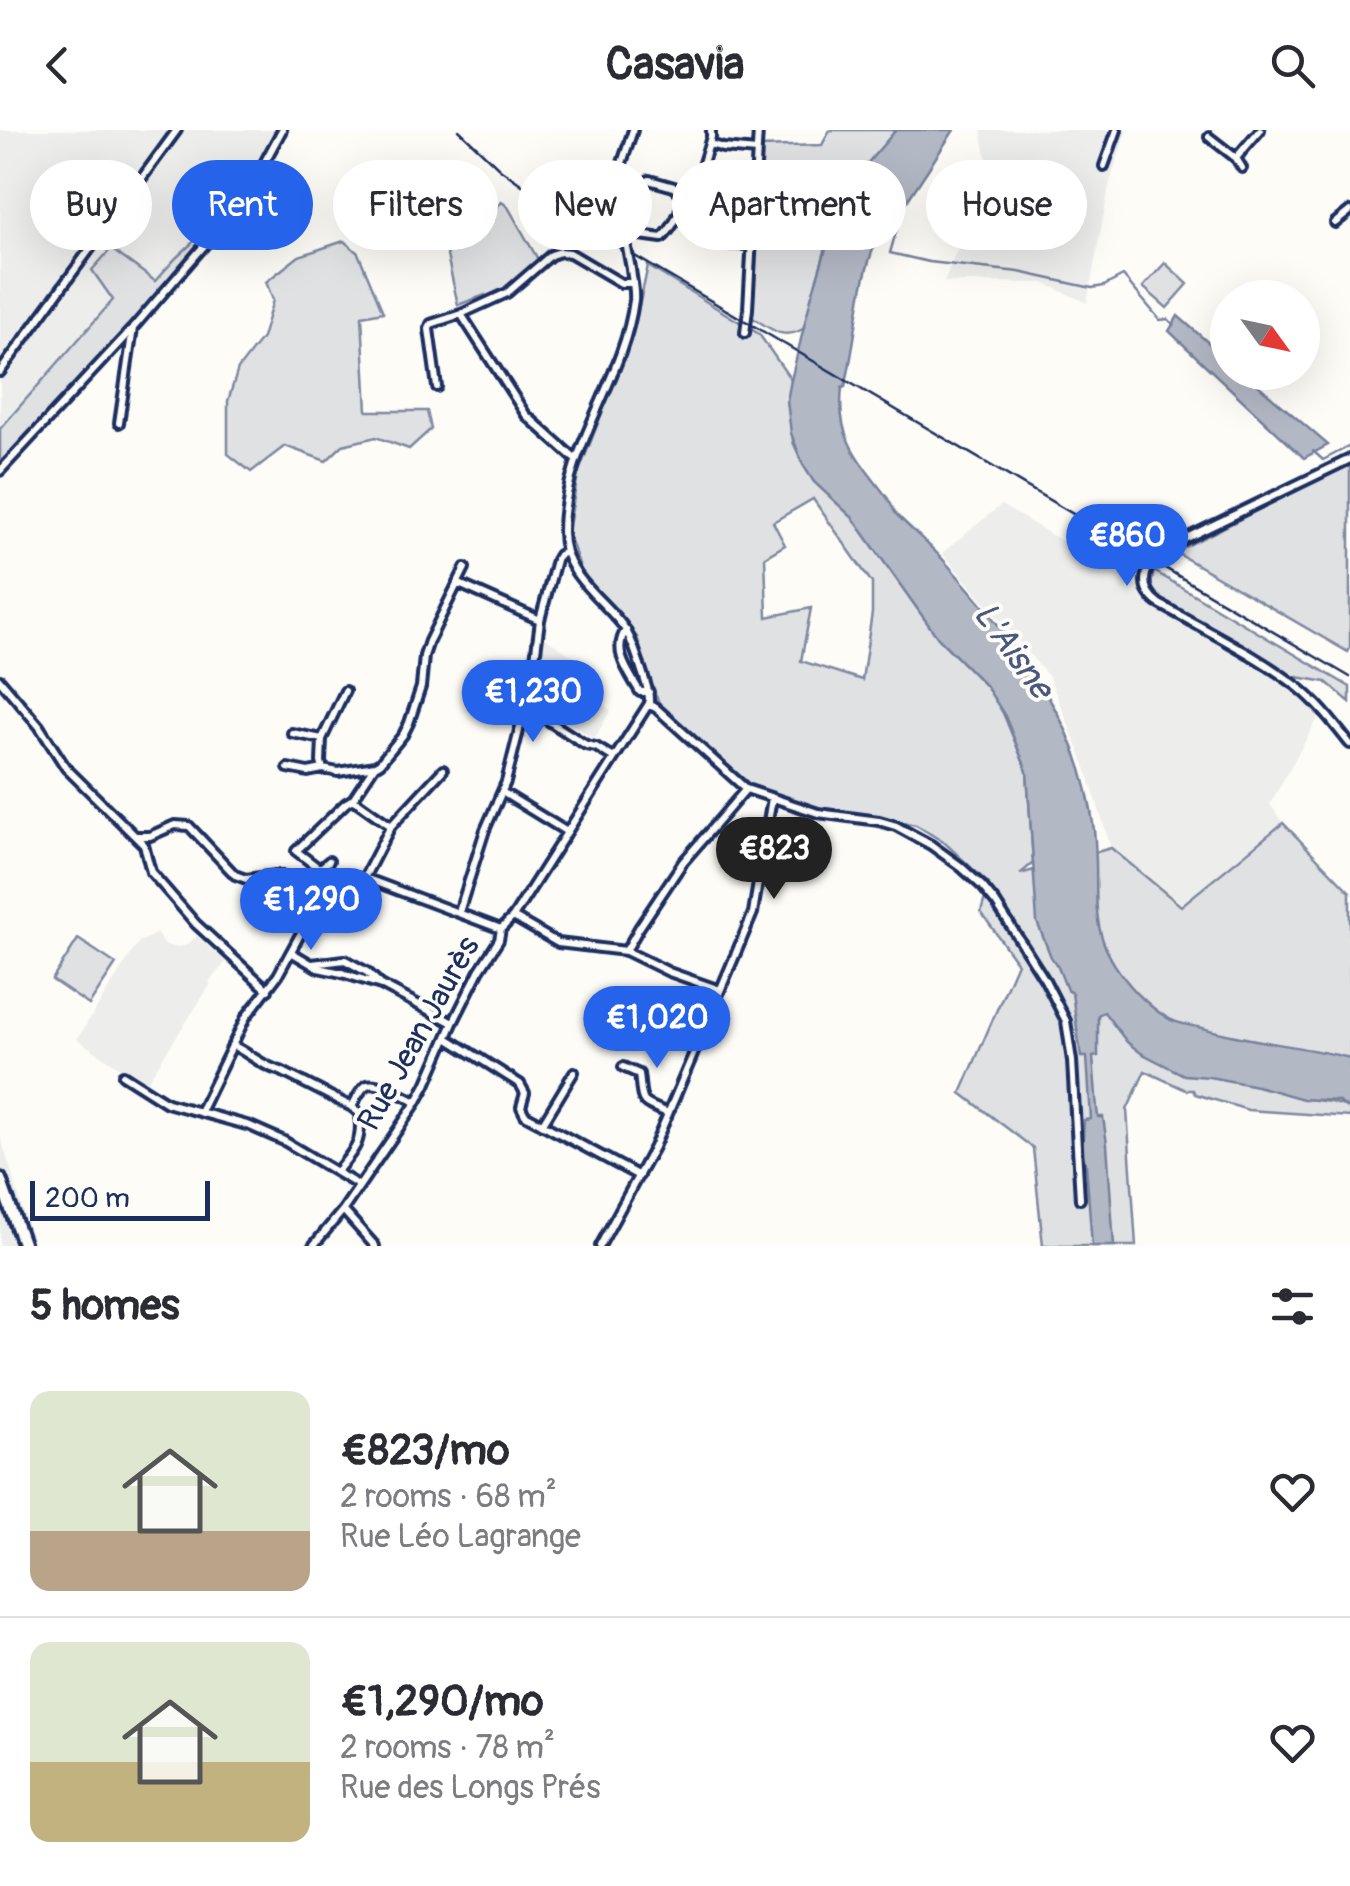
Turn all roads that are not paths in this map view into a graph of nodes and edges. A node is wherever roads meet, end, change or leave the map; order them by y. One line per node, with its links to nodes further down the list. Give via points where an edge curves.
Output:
1 (178, 130): 26 (street)
2 (282, 130): 24 (street, via 228,218)
3 (633, 130): 12 (street)
4 (711, 130): 9 (street)
5 (758, 130): 10 (street)
6 (1117, 130): 15 (street)
7 (1260, 130): 11 (street)
8 (1209, 137): 11 (street)
9 (710, 144): 10 (street); 13 (street)
10 (757, 151): 14 (street)
11 (1236, 158): 16 (street)
12 (621, 160)
13 (705, 160)
14 (756, 160)
15 (1104, 166)
16 (1242, 168)
17 (632, 209): 17 (street, via 636,233 662,238 683,196 648,180)
18 (1350, 211): 19 (street)
19 (1335, 222)
20 (627, 250): 22 (street, bridge)
21 (750, 250): 25 (street)
22 (632, 276): 23 (street, via 621,283 560,252 511,290); 30 (street, via 625,338)
23 (461, 314): 27 (street, via 430,326); 30 (street, via 526,415)
24 (133, 328): 28 (street); 31 (street)
25 (744, 333)
26 (0, 372)
27 (437, 387)
28 (119, 423)
29 (1350, 459): 44 (street, via 1166,548 1150,564 1144,584 1158,603 1300,689)
30 (576, 460): 32 (street, via 564,514)
31 (0, 471)
32 (566, 552): 35 (street, via 556,560); 36 (street, via 576,576)
33 (465, 568): 34 (street)
34 (457, 582): 35 (street); 46 (street, via 424,656 410,723)
35 (540, 620): 40 (street)
36 (626, 630): 39 (street); 39 (street, via 620,654 640,692)
37 (0, 680): 56 (street, via 66,768)
38 (344, 691): 43 (street)
39 (647, 693): 41 (street)
40 (524, 705): 45 (street); 51 (street)
41 (648, 705): 45 (street, Rue Jean Jaurès); 50 (street)
42 (292, 733): 43 (street)
43 (322, 739): 48 (street)
44 (1350, 744)
45 (614, 758): 55 (street, Rue Jean Jaurès)
46 (375, 766): 48 (street); 53 (street)
47 (288, 768): 48 (street)
48 (323, 768)
49 (443, 770): 54 (street)
50 (746, 788): 52 (street); 65 (street, via 683,862)
51 (502, 792): 55 (street); 62 (street)
52 (772, 798): 72 (street, via 753,913); 88 (street, via 896,826 960,866 996,903 1066,1021)
53 (353, 799): 54 (street); 59 (street, via 296,851 317,866)
54 (391, 826): 60 (street)
55 (567, 832): 63 (street, Rue Jean Jaurès)
56 (136, 836): 57 (street); 58 (street)
57 (150, 836): 58 (street); 61 (street, via 176,824 189,826 235,875 283,876)
58 (147, 851): 71 (street, via 151,872 196,924)
59 (329, 861)
60 (363, 880): 61 (street); 62 (street)
61 (320, 898): 66 (street)
62 (459, 912): 64 (street)
63 (513, 917): 64 (street, Rue Jean Jaurès); 65 (street, via 558,944)
64 (501, 929): 73 (street, Rue Jean Jaurès)
65 (626, 951): 72 (street)
66 (292, 952): 68 (street); 71 (street)
67 (338, 960): 68 (street); 69 (street); 70 (street)
68 (312, 964): 69 (street)
69 (342, 973): 70 (street)
70 (381, 985): 73 (street)
71 (268, 990): 75 (street)
72 (720, 990): 82 (street)
73 (453, 1022): 74 (street, Rue Jean Jaurès)
74 (447, 1038): 79 (street, Rue Jean Jaurès); 83 (street, via 520,1084 522,1112)
75 (232, 1045): 80 (street); 81 (street)
76 (623, 1067): 82 (street, via 640,1074 644,1102)
77 (574, 1072): 83 (street)
78 (123, 1075): 81 (street, via 167,1103)
79 (416, 1102): 80 (street, via 370,1085); 87 (street, Rue Jean Jaurès)
80 (352, 1107): 84 (street, via 359,1114 359,1140)
81 (200, 1112): 84 (street, via 284,1140)
82 (668, 1113): 85 (street)
83 (542, 1126): 85 (street)
84 (336, 1171): 87 (street)
85 (639, 1176): 93 (street)
86 (0, 1178): 90 (highway)
87 (358, 1185): 89 (street, Rue Jean Jaurès)
88 (1080, 1200)
89 (343, 1210): 91 (street, Rue Jean Jaurès); 92 (street)
90 (24, 1246)
91 (313, 1246)
92 (375, 1246)
93 (600, 1246)

